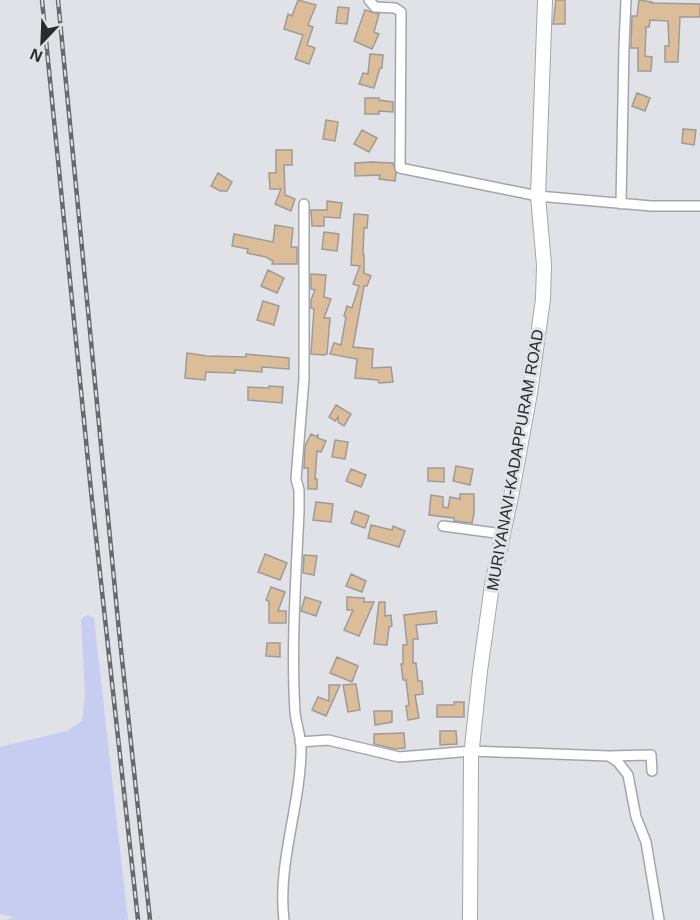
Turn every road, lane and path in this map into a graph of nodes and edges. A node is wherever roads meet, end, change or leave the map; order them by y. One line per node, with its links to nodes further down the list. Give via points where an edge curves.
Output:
1 (369, 0): 4 (street, via 375,7 401,12 400,168)
2 (546, 0): 4 (main road, MURIYANAVI-KADAPPURAM ROAD)
3 (626, 0): 6 (street)
4 (538, 196): 6 (street); 9 (main road, MURIYANAVI-KADAPPURAM ROAD, via 543,299)
5 (304, 204): 10 (street, via 304,368 296,479 299,512 294,654 295,714)
6 (621, 204): 7 (street)
7 (700, 206)
8 (443, 526): 9 (street)
9 (503, 534): 11 (main road, MURIYANAVI-KADAPPURAM ROAD, via 492,585)
10 (300, 742): 11 (street, via 328,740 399,757); 14 (street, via 286,862)
11 (472, 751): 12 (street); 15 (main road, MURIYANAVI-KADAPPURAM ROAD)
12 (609, 756): 13 (street, via 651,755); 16 (street, via 628,775 646,842)
13 (652, 771)
14 (284, 920)
15 (470, 920)
16 (659, 920)

